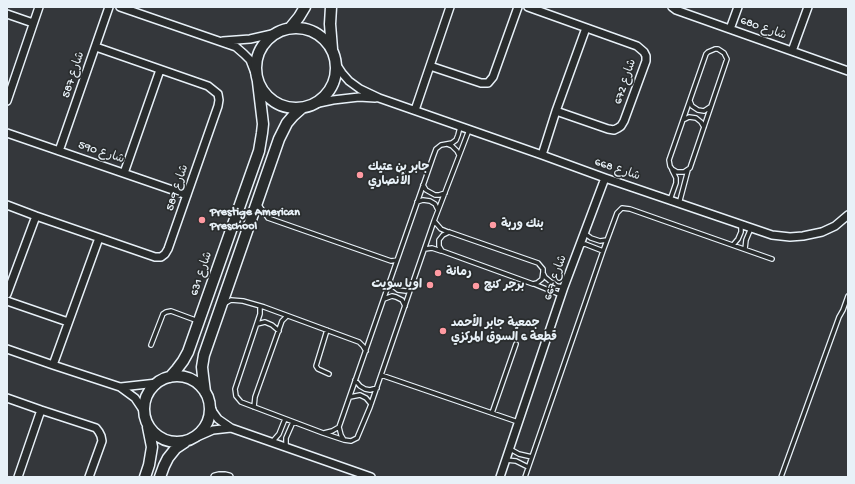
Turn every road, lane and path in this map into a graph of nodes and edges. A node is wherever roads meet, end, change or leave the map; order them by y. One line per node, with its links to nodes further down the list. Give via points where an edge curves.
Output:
1 (38, 7): 13 (street)
2 (109, 7): 19 (street, شارع 587)
3 (120, 7): 18 (street)
4 (305, 7): 14 (main road)
5 (331, 7): 20 (main road)
6 (450, 7): 23 (street)
7 (518, 7): 23 (street, via 494,77 488,83)
8 (528, 7): 15 (street, شارع 672)
9 (672, 7): 16 (street, شارع 680)
10 (738, 7): 16 (street)
11 (808, 7): 21 (street)
12 (7, 14): 13 (street)
13 (33, 23): 29 (street)
14 (290, 28): 17 (main road); 20 (main road, via 303,28 314,32)
15 (586, 28): 34 (street); 34 (street, شارع 672, via 641,48 646,61 639,81 624,122 614,130)
16 (730, 29): 21 (street, شارع 680)
17 (272, 34): 18 (street); 26 (main road, via 262,45 256,59)
18 (222, 42): 26 (street, via 236,47 250,60)
19 (96, 47): 24 (street, شارع 589); 41 (street, شارع 587)
20 (332, 49): 22 (main road)
21 (792, 51): 25 (street, شارع 680)
22 (336, 64): 27 (street, شارع 668, via 349,81); 30 (main road, via 334,80 327,94)
23 (430, 66): 33 (street)
24 (160, 70): 46 (street); 50 (street, شارع 589, via 208,86 218,94 218,106)
25 (848, 71)
26 (257, 78): 32 (main road, via 265,94 276,103 288,108); 88 (main road, شارع 631, via 263,124 259,151)
27 (379, 98): 30 (street, شارع 668, via 359,97); 33 (street, شارع 668)
28 (690, 100): 31 (lane, via 692,106 701,111); 31 (lane, via 706,54 711,50 718,50 724,53 727,59); 35 (lane)
29 (7, 101)
30 (314, 104): 32 (main road)
31 (712, 105): 37 (lane)
32 (302, 108): 52 (main road, via 283,129)
33 (415, 110): 36 (street, شارع 668)
34 (556, 111): 43 (street)
35 (683, 120): 37 (lane, via 689,117 696,118); 44 (lane, via 669,160)
36 (460, 126): 38 (street, شارع 668); 40 (lane, via 456,140)
37 (704, 128): 45 (lane)
38 (469, 129): 42 (lane); 43 (street, شارع 668)
39 (7, 133): 41 (street, شارع 590)
40 (446, 144): 42 (lane, via 452,146); 48 (lane, via 436,149)
41 (60, 151): 46 (street, شارع 590)
42 (459, 155): 49 (lane)
43 (542, 155): 47 (street, شارع 668)
44 (672, 169): 45 (lane, via 677,172); 51 (lane, via 676,183)
45 (688, 170): 54 (lane)
46 (124, 173): 50 (street, شارع 590)
47 (605, 178): 51 (street, شارع 668); 63 (street, شارع 667)
48 (423, 185): 49 (lane, via 435,195); 53 (lane)
49 (445, 193): 56 (lane)
50 (187, 196): 64 (street, شارع 589, via 168,249 161,257)
51 (670, 200): 54 (street, شارع 668)
52 (257, 202): 73 (lane, via 268,218 391,261); 84 (main road)
53 (417, 202): 56 (lane, via 430,201); 73 (lane)
54 (679, 204): 60 (street, شارع 668)
55 (7, 205): 58 (street, شارع 589)
56 (438, 210): 59 (lane)
57 (848, 215): 61 (street, شارع 668, via 835,226 803,236 772,235)
58 (36, 216): 64 (street, شارع 589); 79 (street)
59 (434, 221): 62 (lane); 68 (lane)
60 (741, 225): 61 (street, شارع 668); 66 (lane, via 741,232)
61 (751, 228): 69 (lane)
62 (449, 232): 70 (lane, via 443,234 439,240); 74 (lane, via 538,263)
63 (584, 233): 65 (lane, via 600,241); 67 (street, شارع 667)
64 (99, 238): 89 (street)
65 (607, 240): 66 (lane, via 617,213 622,208); 71 (lane)
66 (733, 245): 69 (lane)
67 (579, 246): 71 (lane, via 586,244); 77 (street, شارع 667)
68 (424, 249): 70 (lane); 78 (lane)
69 (745, 249): 72 (lane)
70 (442, 251): 76 (lane)
71 (603, 251): 127 (lane)
72 (772, 259)
73 (397, 260): 75 (lane)
74 (543, 272): 76 (lane, via 539,281); 77 (lane, via 551,282)
75 (390, 281): 78 (lane, via 398,290); 82 (lane)
76 (533, 284): 80 (lane)
77 (564, 287): 80 (street, شارع 667)
78 (411, 289): 86 (lane)
79 (7, 294)
80 (562, 295): 116 (street, شارع 667)
81 (848, 296): 140 (lane)
82 (384, 298): 86 (lane, via 396,297 402,300); 96 (lane)
83 (7, 301): 89 (street)
84 (221, 305): 85 (lane, via 231,300); 105 (main road, via 204,356 202,367)
85 (260, 306): 87 (lane); 90 (lane)
86 (405, 306): 99 (lane)
87 (287, 316): 91 (lane); 92 (lane, via 282,321)
88 (199, 321): 94 (lane, via 171,311 166,312); 100 (main road, شارع 631, via 188,352)
89 (68, 322): 97 (street)
90 (257, 324): 92 (lane, via 272,324); 110 (lane, via 236,389 236,396 241,402)
91 (327, 330): 96 (lane, via 359,342); 98 (lane, via 316,366)
92 (279, 331): 110 (lane, via 255,397)
93 (516, 344): 113 (lane)
94 (151, 345)
95 (7, 349): 97 (street)
96 (366, 351): 101 (lane)
97 (53, 365): 103 (street)
98 (329, 374)
99 (381, 375): 104 (lane); 113 (lane)
100 (170, 377): 102 (main road); 105 (main road, via 190,379)
101 (356, 380): 104 (lane, via 365,389); 106 (lane)
102 (157, 382): 103 (street); 112 (main road, via 146,395)
103 (120, 387): 112 (street, via 134,398)
104 (377, 388): 108 (lane)
105 (205, 392): 109 (main road)
106 (350, 396): 108 (lane, via 360,395); 117 (lane)
107 (7, 398): 111 (street)
108 (371, 404): 122 (lane, via 357,438 351,441)
109 (210, 405): 119 (street, via 218,419); 121 (main road, via 207,423)
110 (254, 407): 114 (lane)
111 (40, 410): 131 (street); 132 (street, via 96,428 99,432 102,441)
112 (143, 410): 118 (main road)
113 (492, 413): 116 (lane)
114 (284, 419): 115 (lane); 124 (lane, via 279,434)
115 (293, 422): 120 (lane); 125 (lane, via 286,438)
116 (518, 423): 126 (street, شارع 667)
117 (339, 426): 120 (lane); 122 (lane)
118 (148, 427): 123 (main road, via 160,439 176,443); 133 (main road, via 152,447)
119 (231, 428): 121 (street, via 213,430); 124 (street)
120 (323, 433): 122 (lane)
121 (196, 436): 123 (main road)
122 (344, 440)
123 (185, 442): 134 (main road, via 168,458)
124 (272, 442): 125 (street)
125 (286, 447): 130 (street)
126 (510, 449): 127 (lane); 128 (street, شارع 667)
127 (532, 457): 129 (lane)
128 (506, 460): 129 (lane, via 516,461); 138 (street, شارع 667)
129 (528, 467): 139 (lane)
130 (355, 474): 137 (street)
131 (18, 477)
132 (89, 477)
133 (145, 477)
134 (160, 477)
135 (215, 477): 136 (street)
136 (229, 477)
137 (371, 477)
138 (500, 477)
139 (525, 477)
140 (781, 477)

